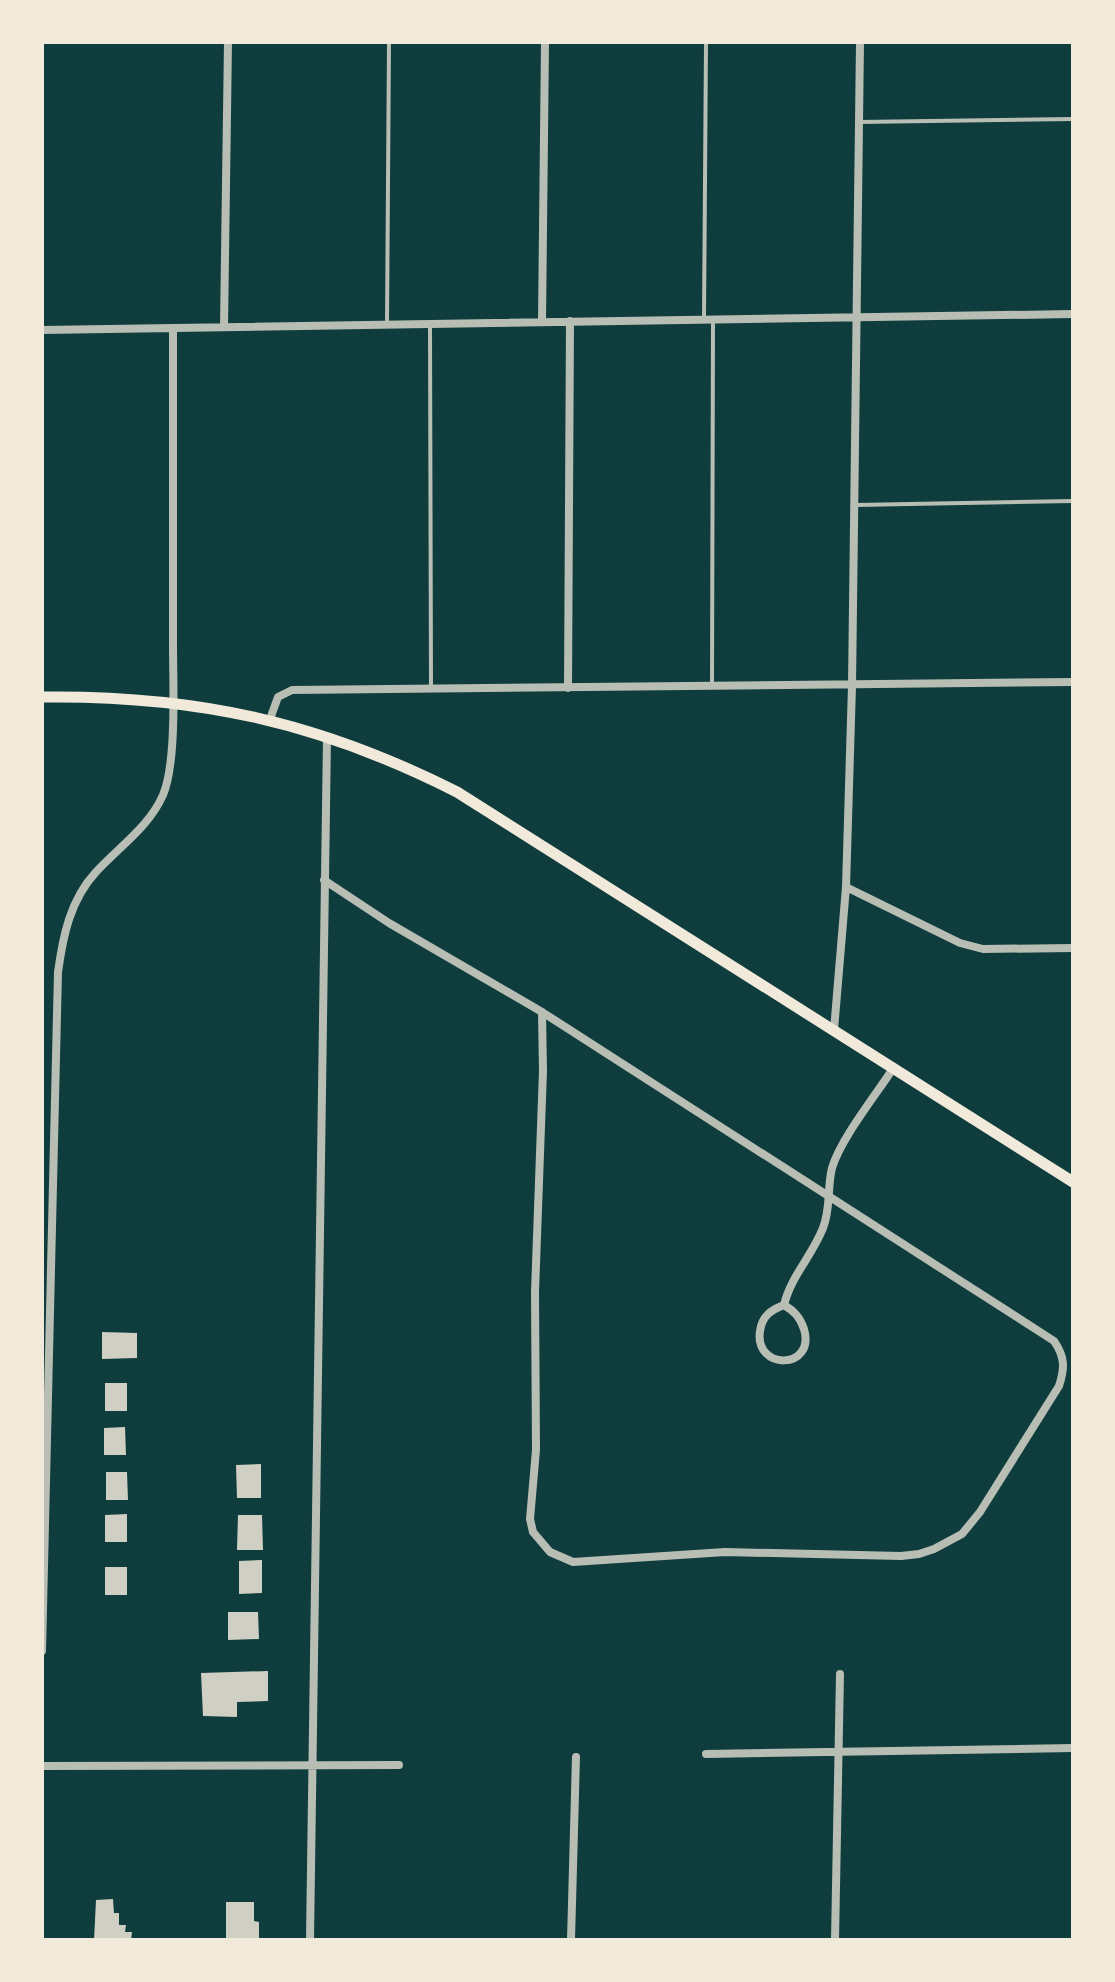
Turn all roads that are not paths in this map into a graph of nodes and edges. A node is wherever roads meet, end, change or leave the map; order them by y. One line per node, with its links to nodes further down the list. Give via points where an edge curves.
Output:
1 (228, 42): 15 (street)
2 (389, 42): 14 (lane)
3 (545, 42): 12 (street)
4 (706, 42): 10 (lane)
5 (860, 42): 7 (street)
6 (1073, 119): 7 (lane)
7 (859, 122): 9 (street)
8 (1073, 314): 9 (street)
9 (858, 317): 10 (street); 19 (street)
10 (709, 319): 11 (street); 22 (lane)
11 (570, 321): 12 (street); 23 (street)
12 (542, 322): 13 (street)
13 (430, 324): 14 (street); 24 (lane)
14 (387, 325): 15 (street)
15 (224, 327): 16 (street)
16 (173, 328): 17 (street); 26 (street)
17 (42, 330)
18 (1073, 501): 19 (lane)
19 (855, 505): 21 (street)
20 (1073, 682): 21 (street)
21 (852, 686): 22 (street); 30 (street)
22 (712, 687): 23 (street)
23 (568, 688): 24 (street)
24 (431, 689): 27 (street, via 292,690 278,697)
25 (42, 697): 26 (main road)
26 (173, 702): 27 (main road); 38 (street, via 163,794 141,827 81,893 68,919 58,972)
27 (270, 719): 28 (main road)
28 (327, 737): 29 (street); 33 (main road, via 457,792)
29 (324, 880): 32 (street); 44 (street)
30 (846, 887): 31 (street, via 960,943 983,949); 33 (street)
31 (1073, 948)
32 (542, 1012): 36 (street); 36 (street, via 536,1450 530,1519 533,1532 550,1552 585,1563 725,1552 901,1556 934,1549 971,1524 1059,1386 1065,1366 1061,1350 1044,1333)
33 (834, 1030): 34 (main road)
34 (894, 1067): 35 (main road); 36 (street, via 837,1154)
35 (1073, 1182)
36 (831, 1197): 37 (street, via 818,1241 790,1284)
37 (784, 1305): 37 (street, via 764,1317 759,1335 762,1348 779,1361 801,1353 806,1344 802,1322)
38 (42, 1651)
39 (840, 1674): 41 (street)
40 (1073, 1748): 41 (street)
41 (838, 1752): 42 (street); 49 (street)
42 (706, 1754)
43 (576, 1757): 48 (street)
44 (314, 1765): 45 (street); 46 (street); 47 (street)
45 (399, 1765)
46 (42, 1766)
47 (310, 1940)
48 (571, 1940)
49 (835, 1940)

